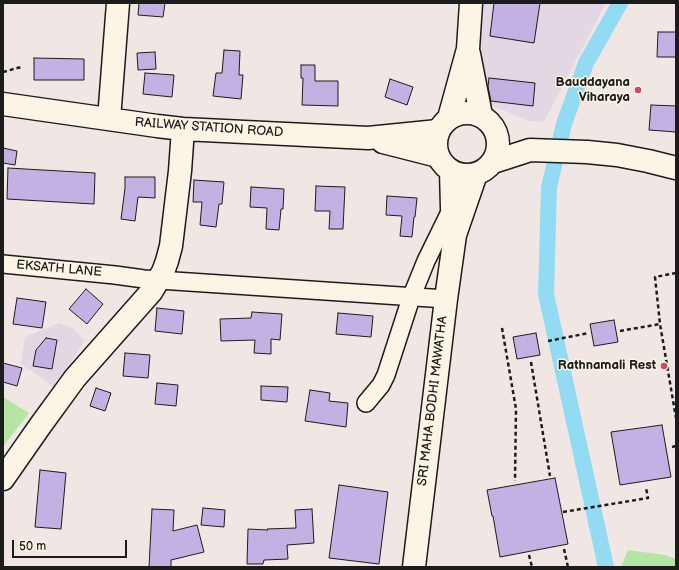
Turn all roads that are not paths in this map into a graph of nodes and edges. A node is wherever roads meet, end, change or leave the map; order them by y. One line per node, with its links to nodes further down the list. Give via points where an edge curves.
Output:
1 (118, 3): 5 (main road)
2 (470, 3): 3 (main road)
3 (468, 49): 6 (main road); 7 (main road)
4 (3, 104): 5 (main road, RAILWAY STATION ROAD)
5 (109, 119): 8 (main road, RAILWAY STATION ROAD)
6 (488, 122): 7 (main road, via 473,112 465,112 456,114); 10 (main road); 12 (main road, via 498,138 499,146 497,154)
7 (444, 125): 9 (main road, RAILWAY STATION ROAD); 11 (main road, via 436,144)
8 (183, 129): 9 (main road, RAILWAY STATION ROAD); 17 (main road, via 171,246)
9 (368, 138): 11 (main road, RAILWAY STATION ROAD)
10 (530, 150): 12 (main road); 13 (main road, via 587,152 633,158)
11 (444, 164): 12 (main road, via 463,175 470,176); 14 (main road, SRI MAHA BODHI MAWATHA)
12 (485, 168): 15 (main road, SRI MAHA BODHI MAWATHA)
13 (676, 168)
14 (452, 208): 15 (main road, SRI MAHA BODHI MAWATHA); 18 (street)
15 (455, 234): 19 (main road, SRI MAHA BODHI MAWATHA)
16 (3, 264): 17 (street, EKSATH LANE)
17 (159, 280): 18 (street, EKSATH LANE); 21 (main road, via 75,378)
18 (411, 298): 19 (street, EKSATH LANE); 20 (street, via 386,375)
19 (446, 299): 22 (main road, SRI MAHA BODHI MAWATHA)
20 (366, 403)
21 (3, 479)
22 (414, 567)

